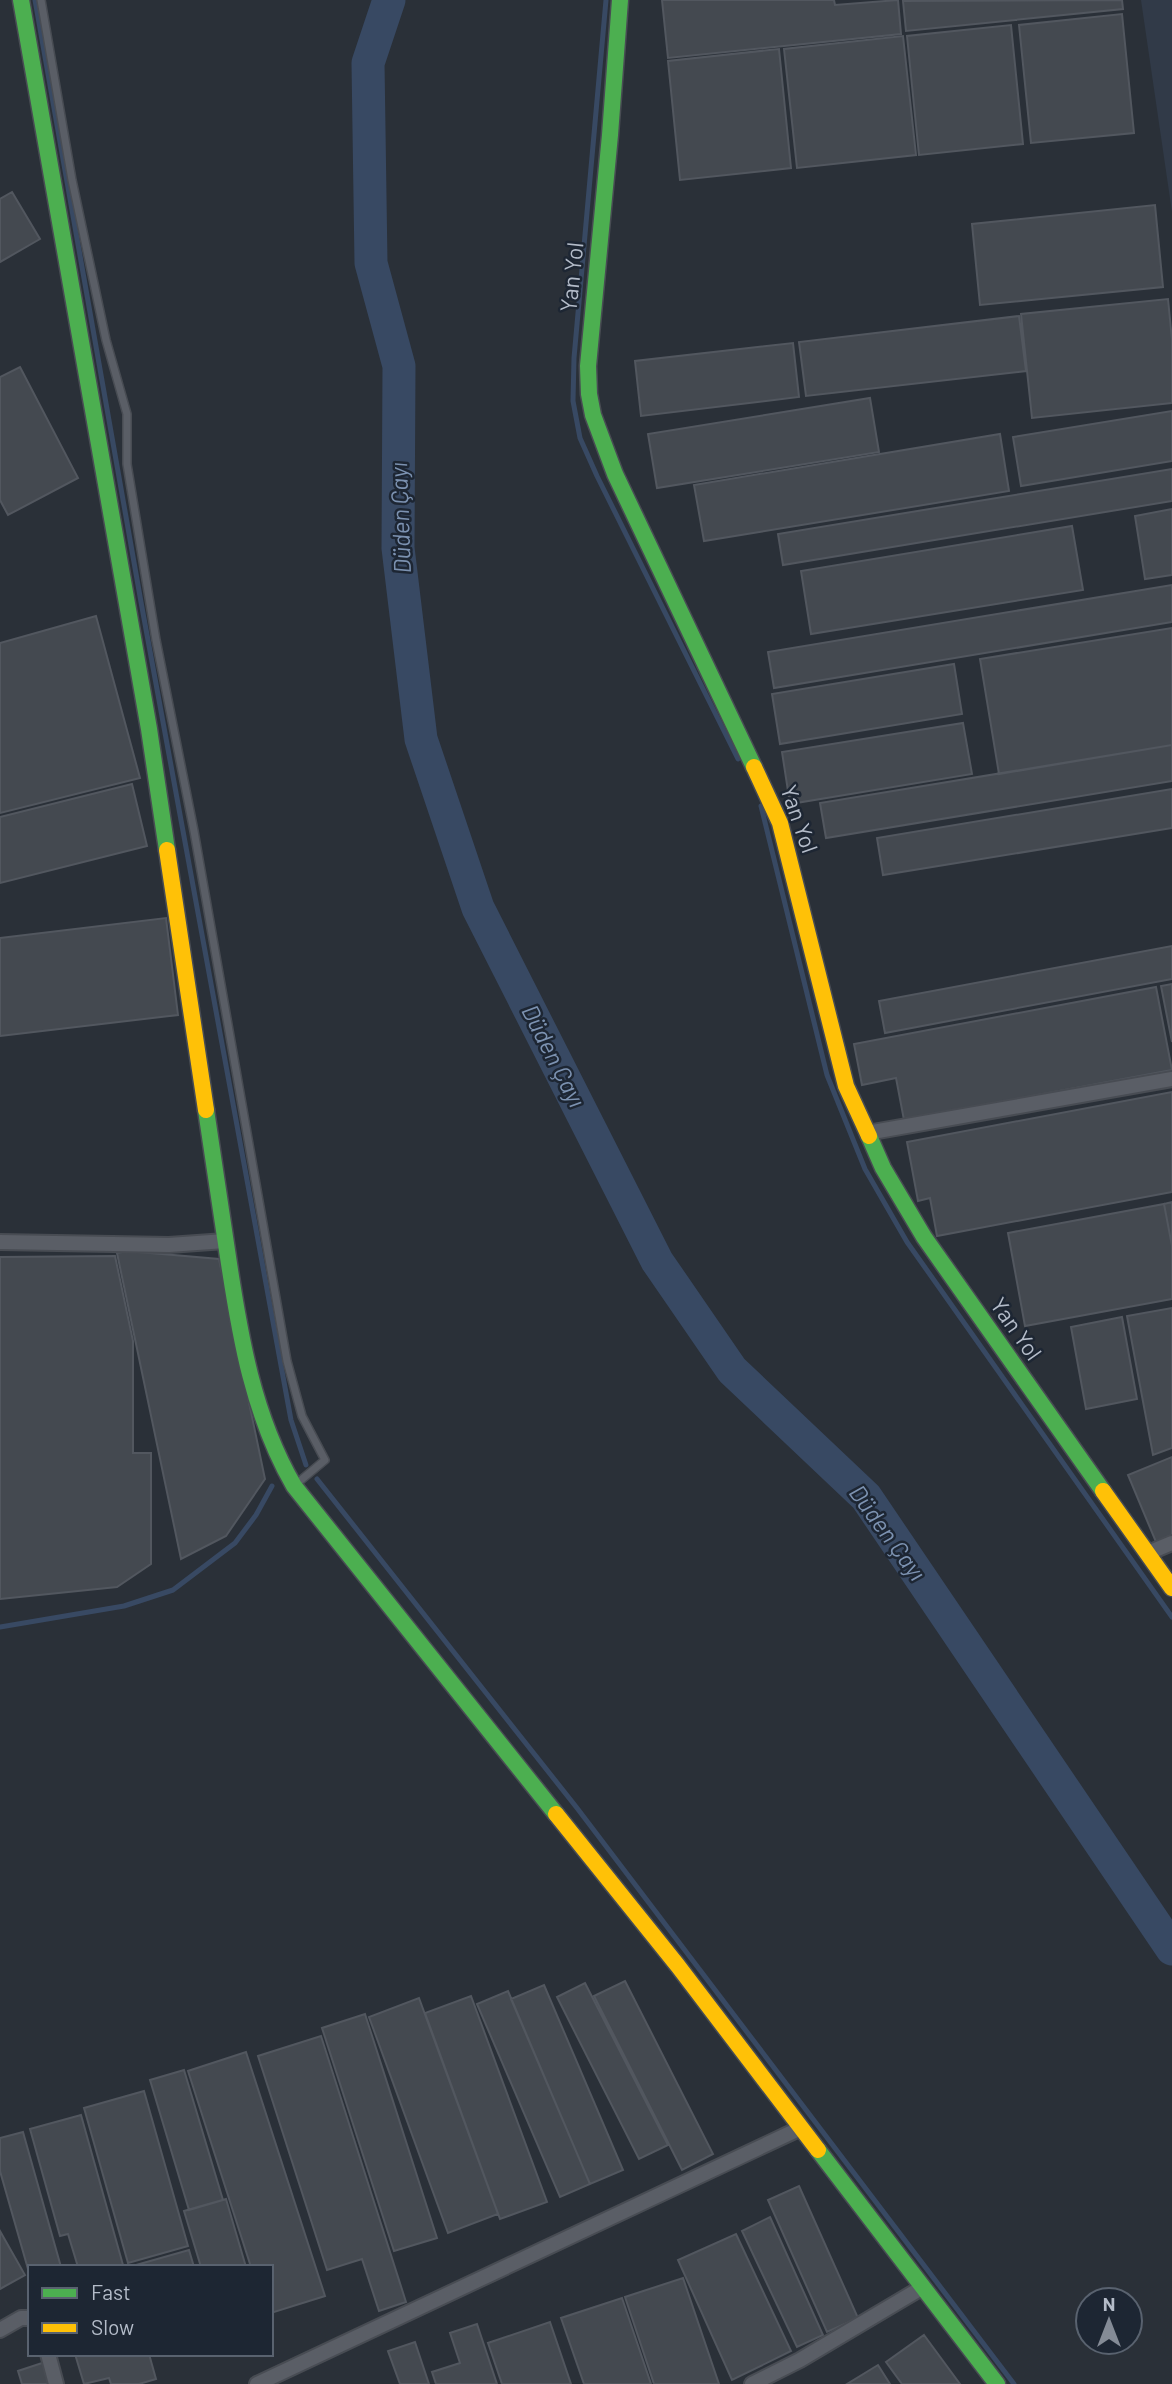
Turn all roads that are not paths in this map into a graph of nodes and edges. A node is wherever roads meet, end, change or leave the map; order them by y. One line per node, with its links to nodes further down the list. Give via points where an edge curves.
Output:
1 (21, 0): 6 (street, via 124,567)
2 (41, 0): 8 (lane, via 81,220 127,415 127,464 141,562 194,831 287,1361 302,1416 325,1460)
3 (620, 0): 5 (street, Yan Yol, via 590,332 593,415 615,474 780,823 846,1086)
4 (1172, 1079): 5 (street)
5 (867, 1133): 10 (street, Yan Yol, via 924,1237)
6 (225, 1241): 7 (street, via 169,1245); 8 (street, via 258,1412 277,1458)
7 (0, 1242)
8 (295, 1486): 12 (street)
9 (1172, 1543): 10 (street)
10 (1148, 1553): 11 (street, Yan Yol)
11 (1172, 1588)
12 (801, 2128): 13 (street); 18 (street)
13 (923, 2287): 19 (street); 20 (street)
14 (28, 2318): 15 (street)
15 (0, 2330)
16 (49, 2356): 17 (street)
17 (56, 2384)
18 (257, 2384)
19 (752, 2384)
20 (997, 2384)

